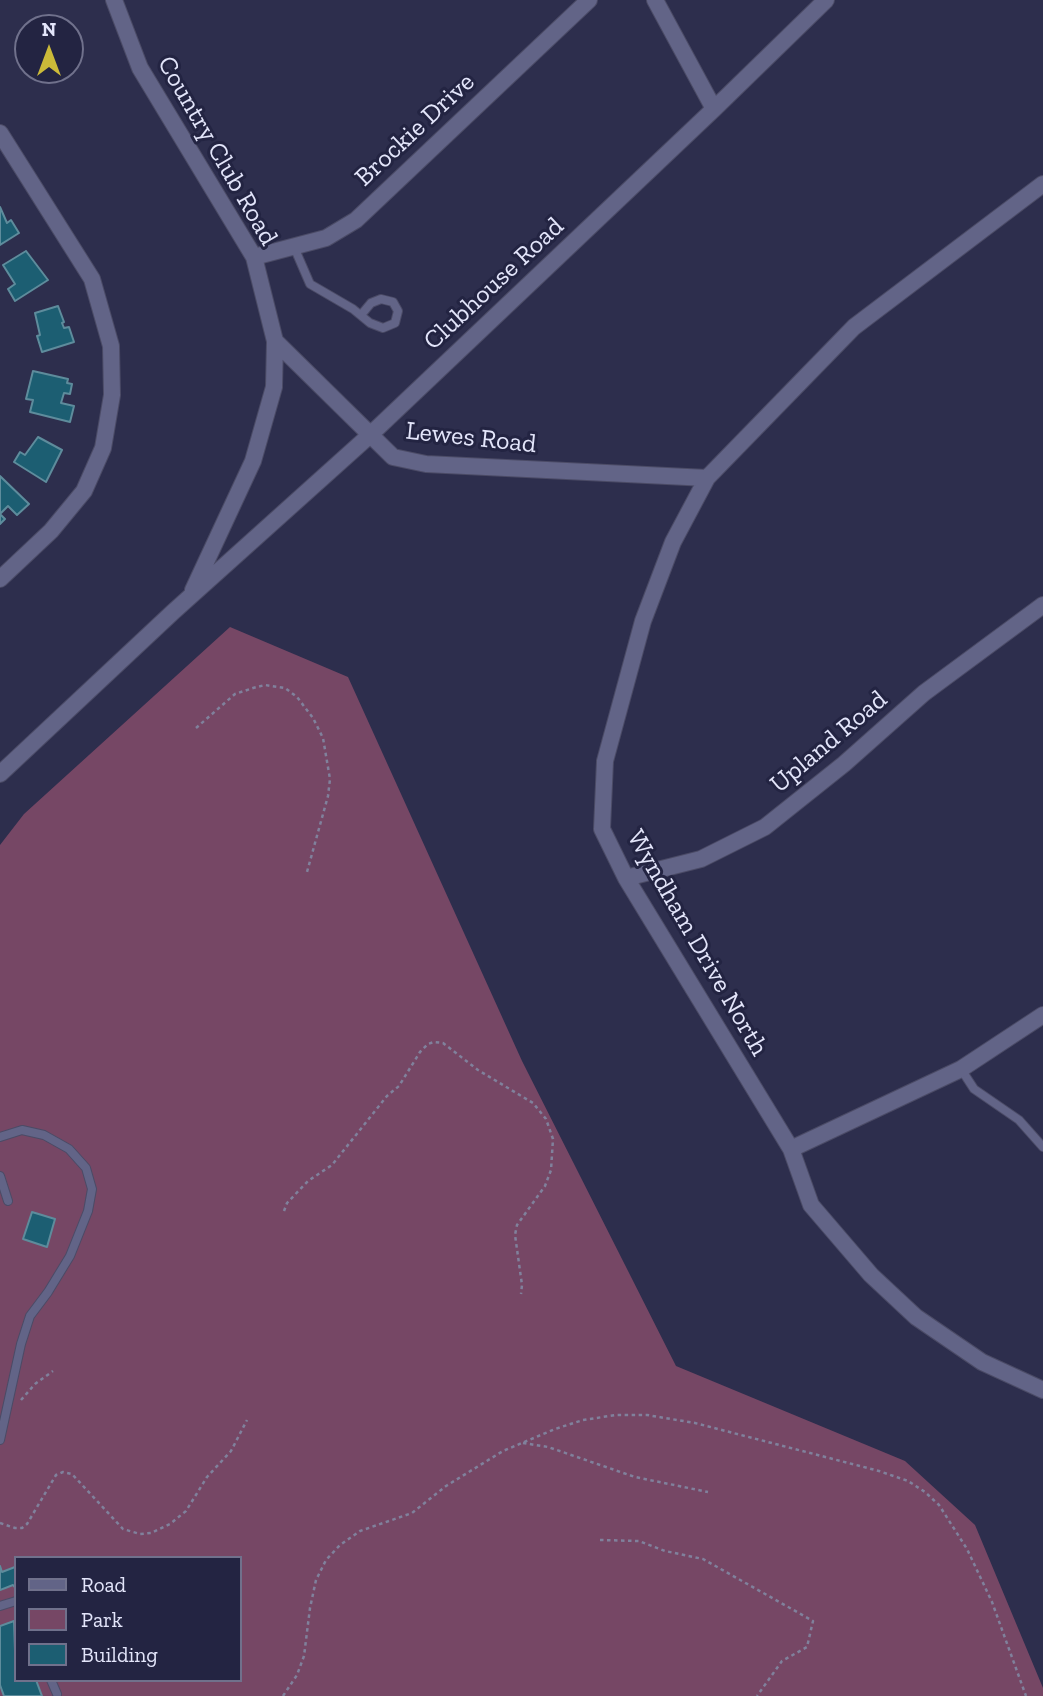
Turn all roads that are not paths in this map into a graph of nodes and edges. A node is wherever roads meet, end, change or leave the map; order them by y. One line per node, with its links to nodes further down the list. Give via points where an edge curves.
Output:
1 (114, 0): 9 (street, Country Club Road, via 140,68)
2 (589, 0): 8 (street, Brockie Drive, via 356,220 326,238)
3 (655, 0): 5 (street)
4 (826, 0): 5 (street, Clubhouse Road)
5 (714, 109): 12 (street, Clubhouse Road)
6 (0, 133): 14 (street, via 92,279 111,346 112,395 103,448 84,491 51,531)
7 (1043, 184): 13 (street, Wyndham Drive North, via 854,327)
8 (294, 247): 9 (street, Brockie Drive); 10 (lane, via 310,284)
9 (254, 257): 11 (street, Country Club Road)
10 (360, 315): 10 (lane, via 383,328 395,323 398,311 393,302 382,299)
11 (275, 341): 12 (street, Lewes Road); 15 (street, Country Club Road, via 274,387 253,461)
12 (370, 435): 13 (street, Lewes Road, via 393,457 426,464); 15 (street, Clubhouse Road)
13 (707, 478): 18 (street, Wyndham Drive North, via 673,542 643,621 605,761 602,829)
14 (0, 579)
15 (190, 597): 17 (street, Country Club Road)
16 (1043, 605): 18 (street, Upland Road, via 924,693 765,827 701,859)
17 (0, 774)
18 (626, 877): 23 (street, Wyndham Drive North)
19 (1043, 1015): 20 (street)
20 (961, 1069): 22 (lane, via 974,1089 1019,1120); 23 (street)
21 (0, 1137): 27 (lane, via 22,1130 44,1135 69,1149 86,1168 92,1189 70,1256 30,1316)
22 (1043, 1147)
23 (791, 1149): 26 (street, Wyndham Drive North, via 811,1205 871,1275 916,1317 982,1362)
24 (0, 1176): 25 (lane)
25 (8, 1201)
26 (1043, 1390)
27 (0, 1440)

